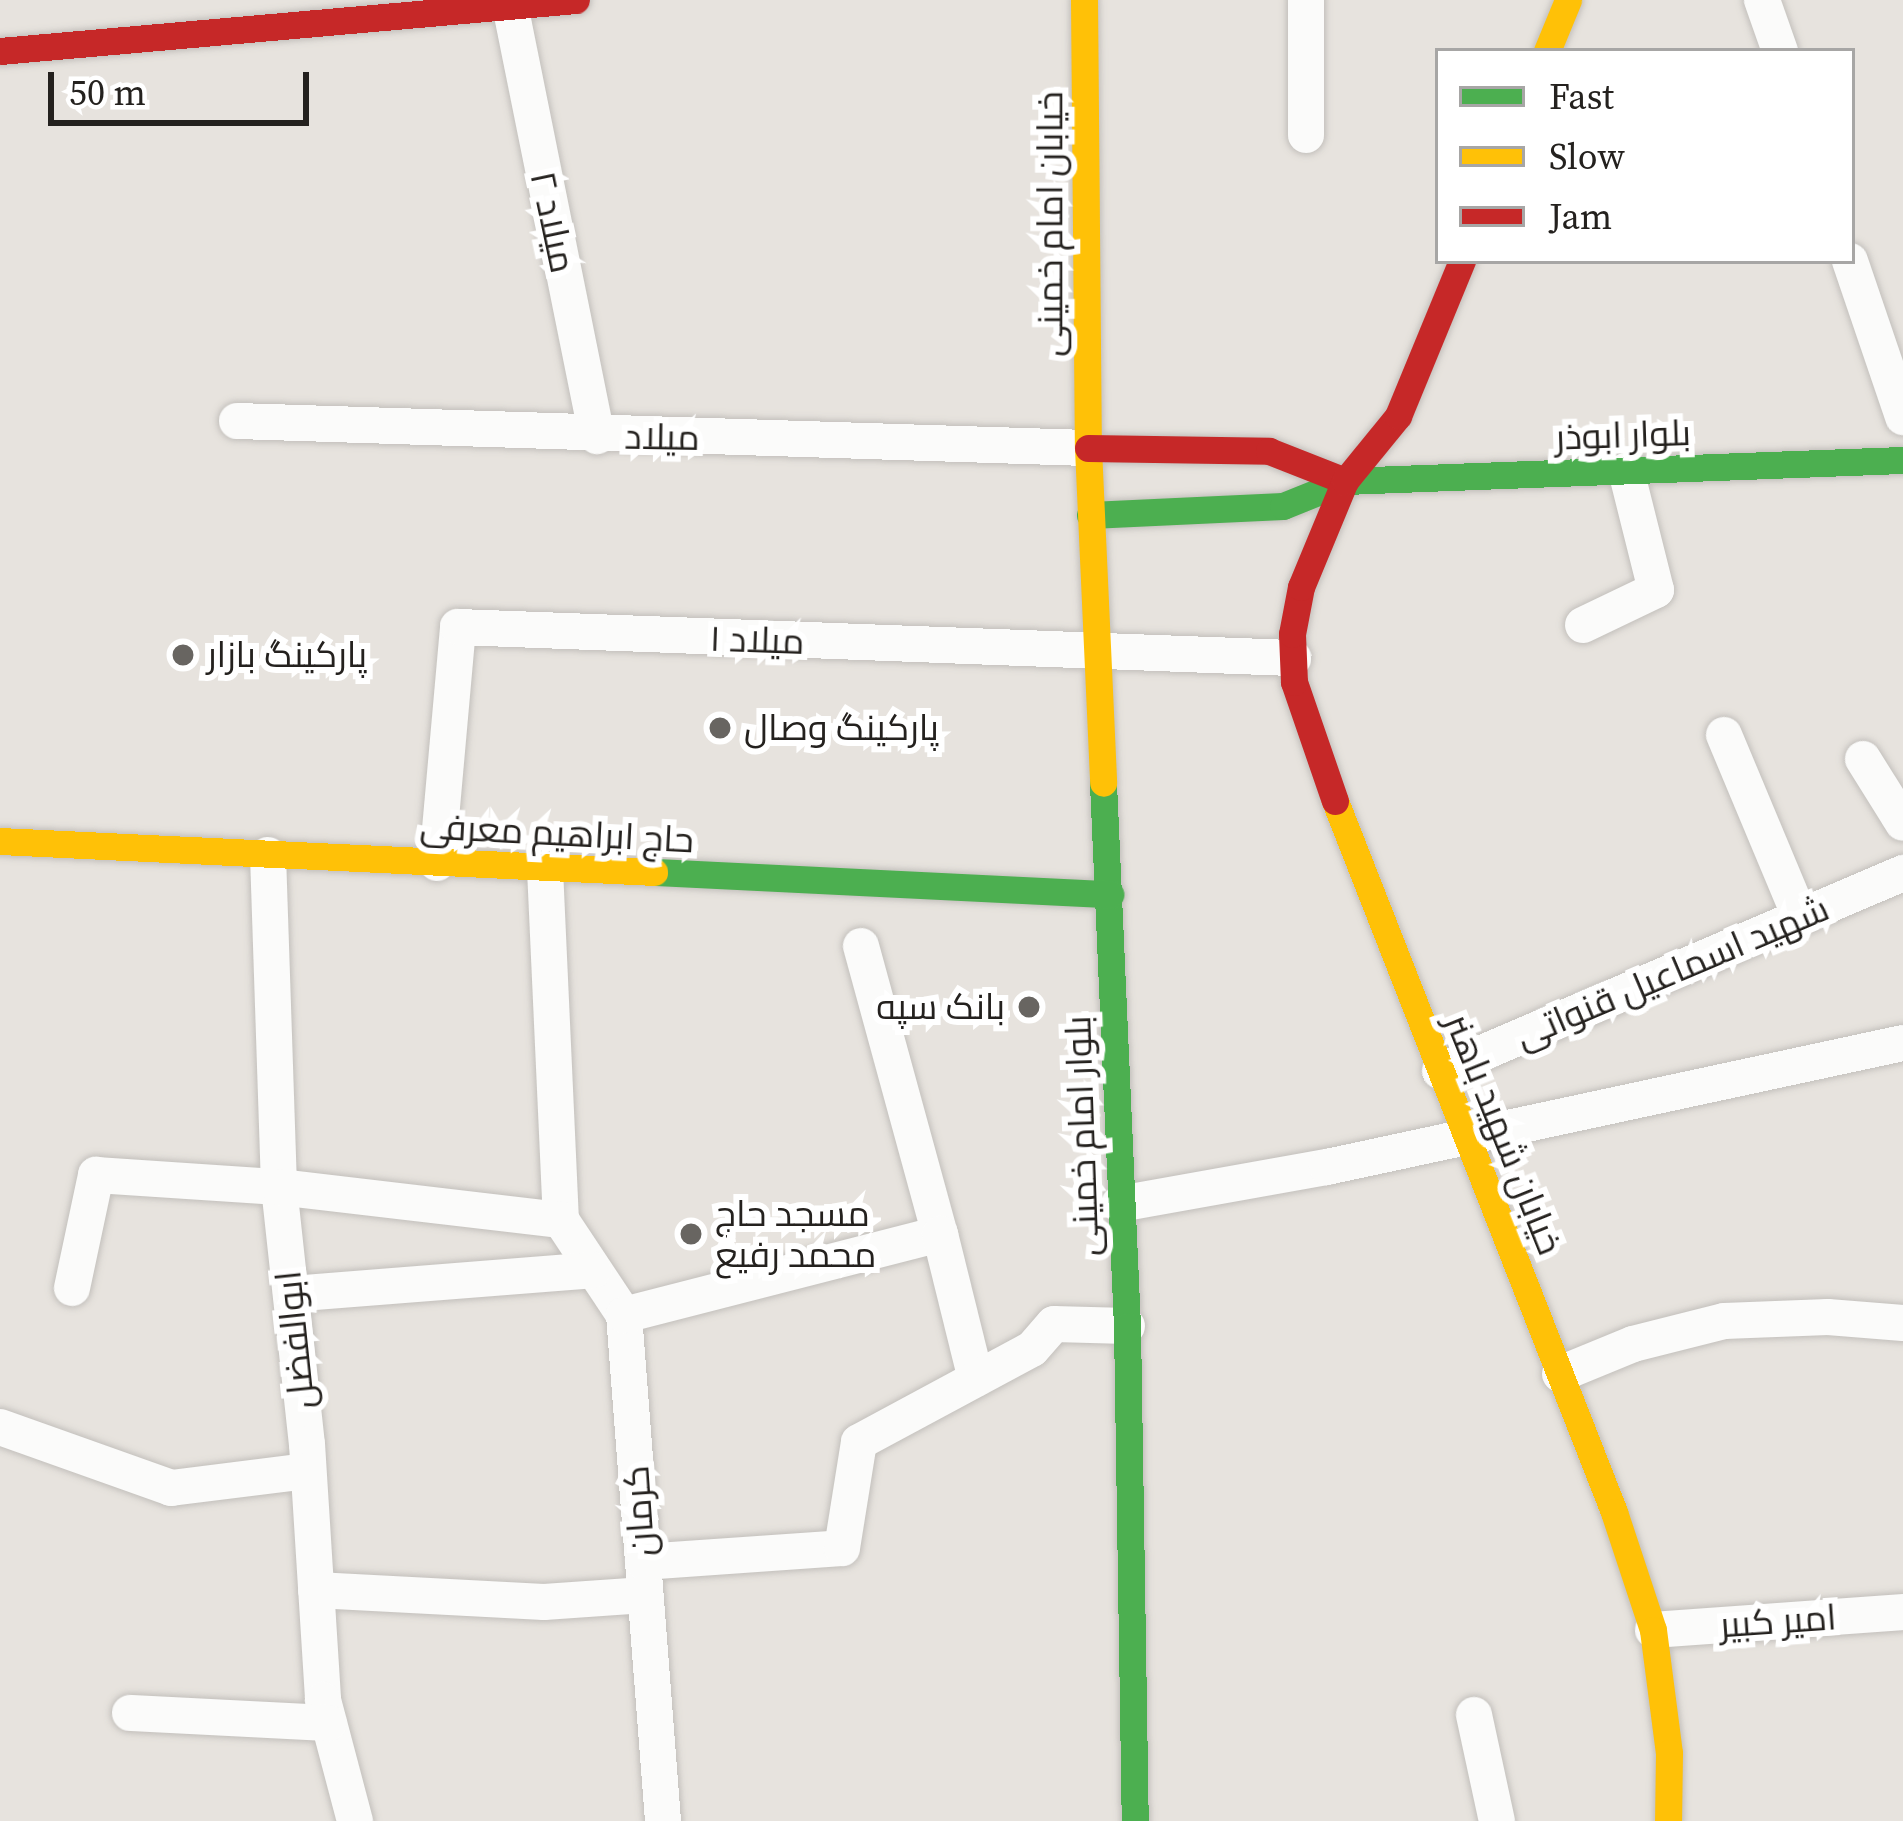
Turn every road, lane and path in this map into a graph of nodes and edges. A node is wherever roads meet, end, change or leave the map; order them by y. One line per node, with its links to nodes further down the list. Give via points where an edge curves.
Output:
1 (576, 0): 6 (main road)
2 (1084, 0): 16 (main road, خیابان امام خمینی)
3 (1306, 0): 10 (street)
4 (1568, 0): 7 (main road)
5 (1762, 0): 8 (street)
6 (509, 4): 9 (main road); 15 (street, میلاد ۲)
7 (1548, 48)
8 (1779, 48)
9 (0, 51)
10 (1306, 135)
11 (1461, 264): 19 (main road, via 1398,416)
12 (1851, 264): 13 (street)
13 (1903, 417)
14 (237, 422): 15 (street, میلاد)
15 (597, 436): 16 (street, میلاد)
16 (1088, 448): 19 (main road, via 1268,451); 20 (main road, بلوار امام خمینی)
17 (1903, 460): 18 (main road, بلوار ابوذر)
18 (1626, 471): 19 (main road, بلوار ابوذر); 21 (street, via 1656,590)
19 (1345, 481): 20 (main road, via 1282,506); 23 (main road, خیابان شهید باهنر, via 1301,587)
20 (1090, 515): 22 (main road, بلوار امام خمینی)
21 (1583, 625)
22 (1097, 654): 23 (street, میلاد ۱); 29 (street, میلاد ۱, via 458,627); 32 (main road, بلوار امام خمینی)
23 (1293, 658): 36 (main road, خیابان شهید باهنر, via 1306,728)
24 (1724, 734): 33 (street)
25 (1863, 758): 26 (street)
26 (1903, 823)
27 (0, 841): 28 (main road, حاج ابراهیم معرفی)
28 (268, 854): 29 (main road, حاج ابراهیم معرفی); 38 (street, ابوالفضل)
29 (437, 863): 30 (main road, حاج ابراهیم معرفی)
30 (545, 869): 32 (main road, حاج ابراهیم معرفی); 40 (street)
31 (1903, 873): 33 (street, شهید اسماعیل قنواتی)
32 (1110, 894): 39 (main road, بلوار امام خمینی)
33 (1800, 917): 36 (street, شهید اسماعیل قنواتی)
34 (861, 946): 41 (street)
35 (1903, 1043): 37 (street)
36 (1440, 1072): 37 (main road, خیابان شهید باهنر)
37 (1466, 1136): 39 (street); 48 (main road, خیابان شهید باهنر)
38 (279, 1187): 40 (street); 43 (street, via 96,1175); 44 (street, ابوالفضل)
39 (1119, 1204): 47 (main road, بلوار امام خمینی)
40 (561, 1220): 42 (street)
41 (940, 1234): 45 (street); 49 (street)
42 (593, 1270): 44 (street); 45 (street)
43 (72, 1288)
44 (291, 1294): 51 (street, ابوالفضل)
45 (624, 1315): 52 (street, کرمان)
46 (1903, 1323): 48 (street, via 1724,1321)
47 (1127, 1326): 49 (street, via 1054,1324 1032,1348); 61 (main road, بلوار امام خمینی)
48 (1560, 1374): 55 (main road, خیابان شهید باهنر)
49 (976, 1379): 52 (street, via 860,1442 842,1548)
50 (0, 1427): 51 (street, via 171,1488)
51 (308, 1471): 53 (street, ابوالفضل)
52 (644, 1578): 53 (street, via 544,1602); 60 (street, کرمان)
53 (316, 1590): 58 (street, ابوالفضل)
54 (1903, 1612): 55 (street, امیر کبیر)
55 (1653, 1630): 63 (main road, خیابان شهید باهنر, via 1670,1753)
56 (130, 1714): 58 (street)
57 (1474, 1714): 62 (street)
58 (329, 1723): 59 (street, ابوالفضل)
59 (355, 1821)
60 (663, 1821)
61 (1136, 1821)
62 (1497, 1821)
63 (1668, 1821)

